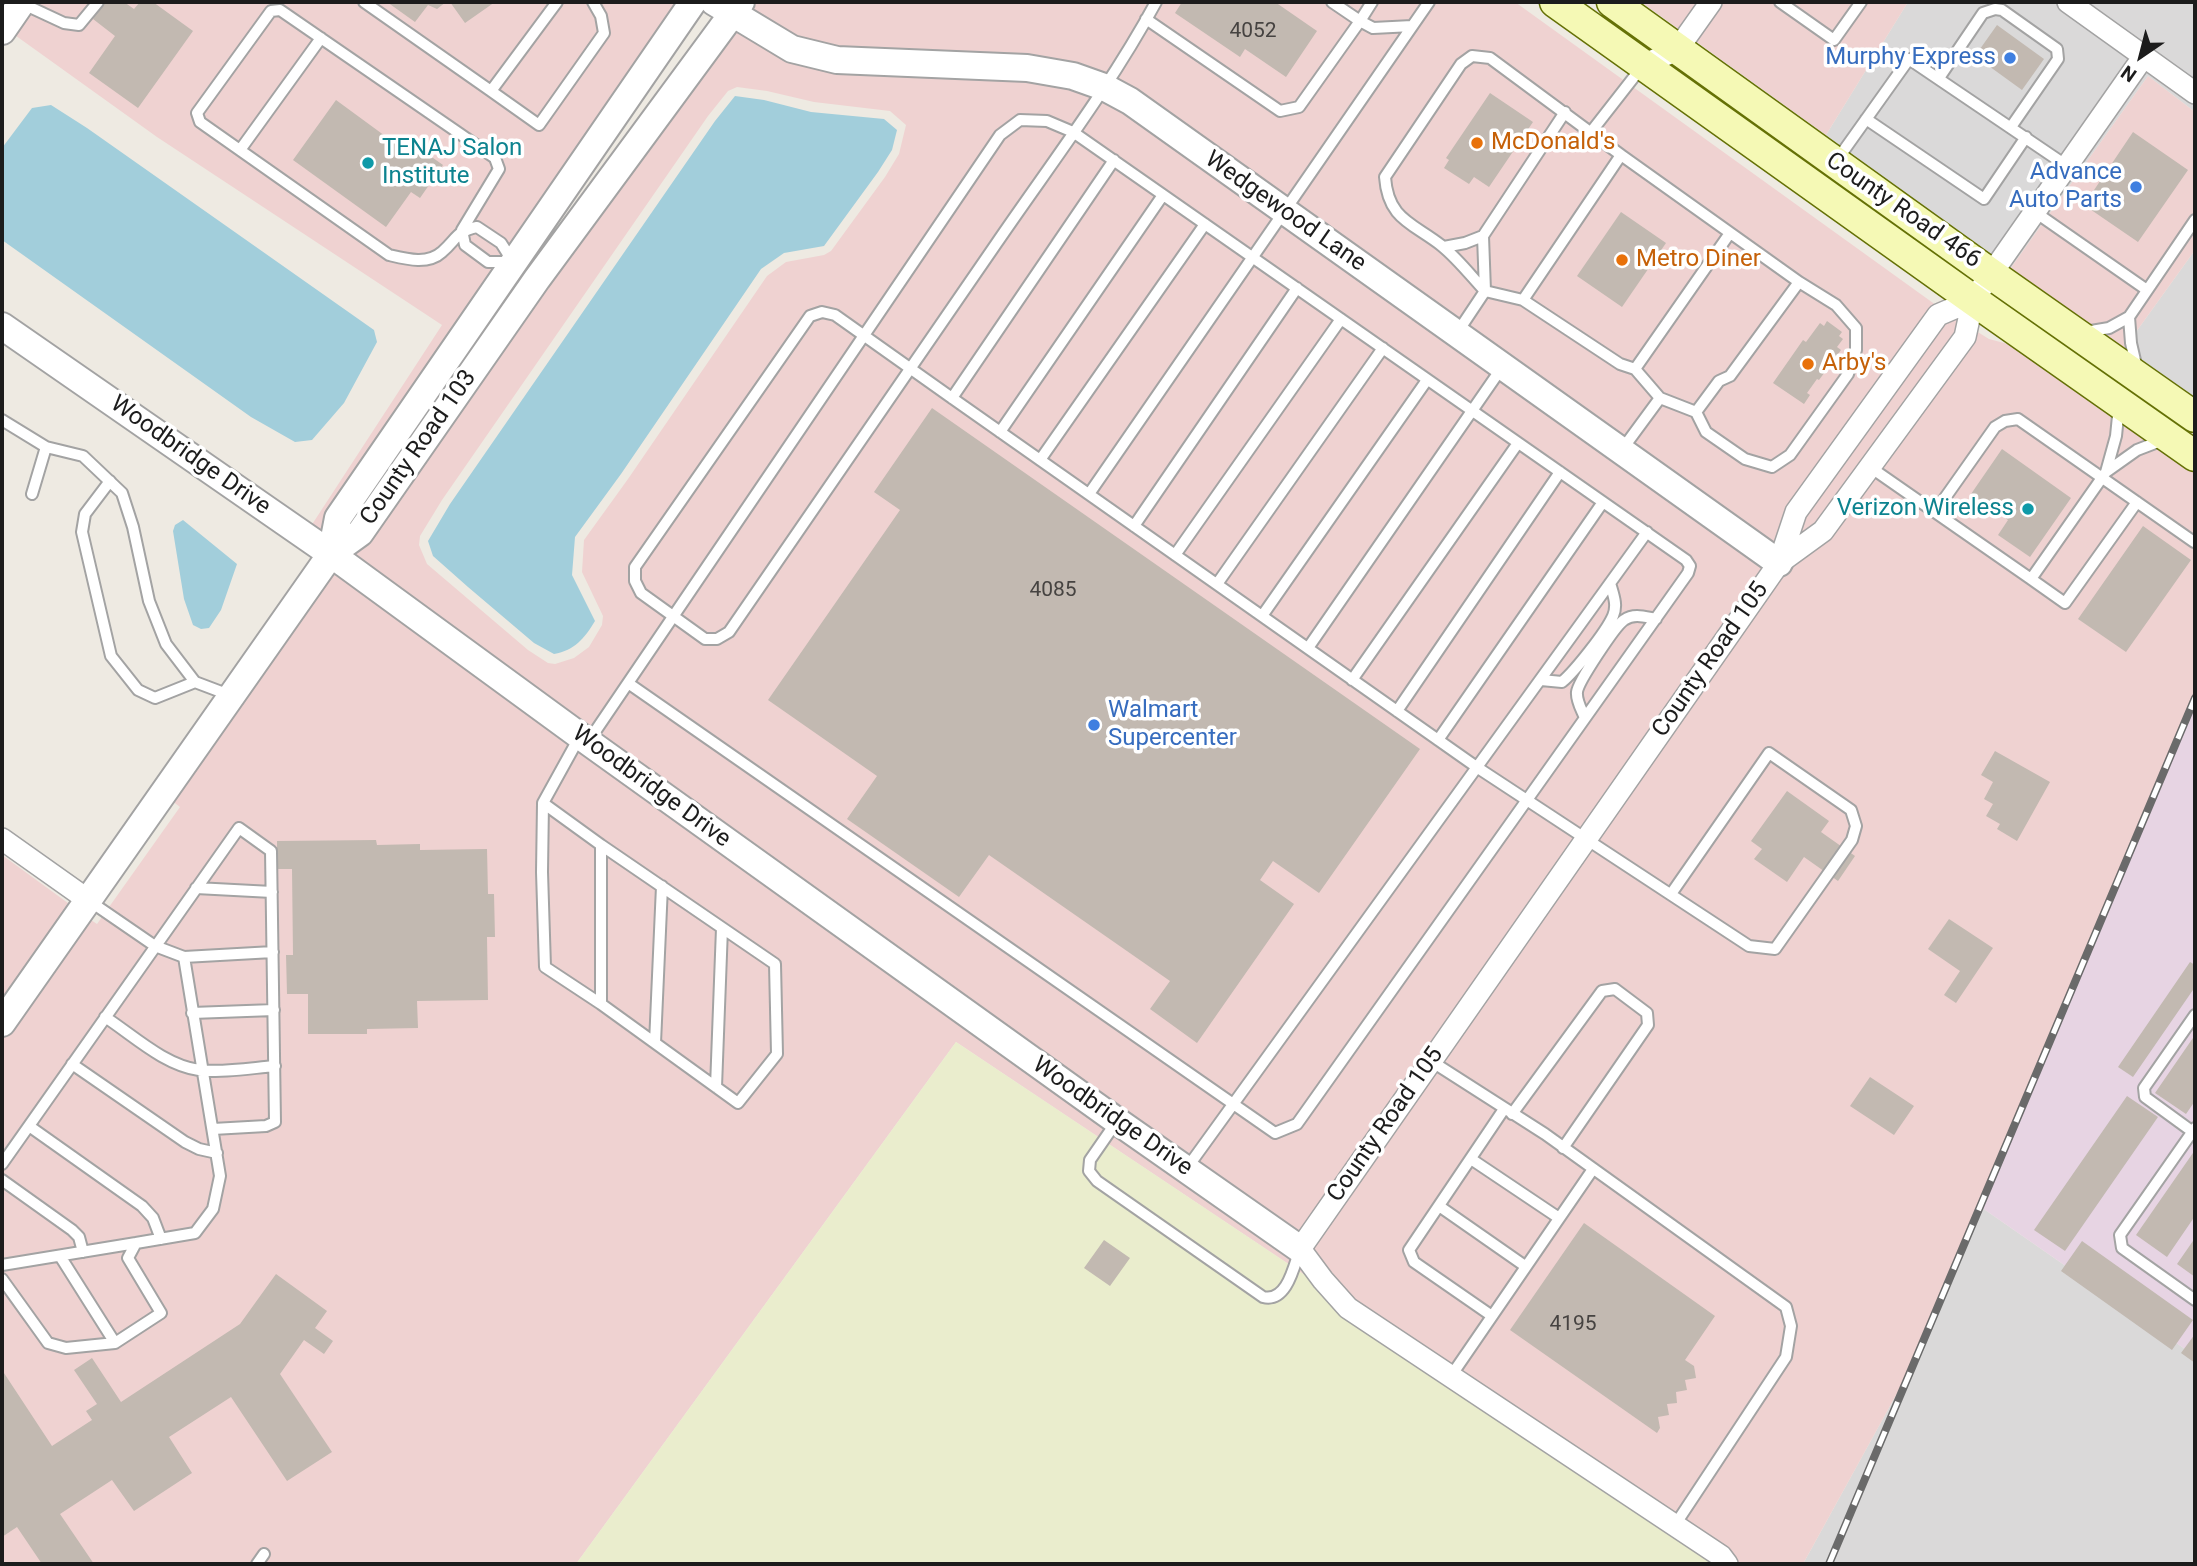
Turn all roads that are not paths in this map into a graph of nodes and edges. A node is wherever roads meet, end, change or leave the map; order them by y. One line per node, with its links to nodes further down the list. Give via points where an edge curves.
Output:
1 (22, 2): 2 (lane, via 64,23 79,24); 21 (street)
2 (98, 2)
3 (364, 2): 28 (lane)
4 (557, 2): 28 (lane)
5 (593, 2): 28 (lane, via 604,33 538,125)
6 (693, 2): 51 (street, County Road 103)
7 (1156, 2): 18 (lane)
8 (1332, 2): 19 (lane)
9 (1372, 2): 19 (lane)
10 (1429, 2): 20 (lane)
11 (1555, 2): 25 (main road, County Road 466)
12 (1612, 2): 23 (main road, County Road 466)
13 (1710, 2): 23 (street)
14 (1780, 2): 15 (lane, via 1834,40)
15 (1861, 2)
16 (2068, 2): 24 (street)
17 (729, 6): 27 (street, Wedgewood Lane, via 792,49 837,60 1027,68); 53 (street, County Road 103)
18 (1146, 19): 19 (lane, via 1280,111 1299,107); 27 (lane)
19 (1360, 21): 20 (lane, via 1373,28)
20 (1412, 26): 42 (lane)
21 (2, 31)
22 (321, 38): 36 (lane); 36 (lane, via 280,10 271,10 197,113 201,122); 46 (lane, via 495,158 499,169)
23 (1677, 50): 25 (street); 40 (main road, County Road 466)
24 (2144, 56): 29 (street); 39 (street)
25 (1643, 65): 34 (lane); 40 (main road, County Road 466)
26 (1939, 78): 31 (lane, via 1909,59); 32 (lane); 32 (lane, via 1983,13 2002,10 2057,49 2058,59)
27 (1104, 87): 33 (lane); 42 (street, Wedgewood Lane)
28 (491, 91)
29 (2195, 93)
30 (1565, 112): 34 (lane); 48 (lane); 49 (lane, via 1490,58 1472,56 1461,64 1385,177 1386,197 1402,218)
31 (1866, 118): 35 (lane, via 1984,199); 40 (lane)
32 (2011, 127): 35 (lane)
33 (1073, 132): 38 (lane); 65 (lane, via 1047,121 1020,120 1000,135); 68 (lane)
34 (1591, 132): 37 (lane)
35 (2026, 138): 39 (lane)
36 (240, 150): 46 (lane, via 389,255 415,261 440,254)
37 (1621, 155): 47 (lane); 58 (lane)
38 (1114, 160): 41 (lane); 73 (lane)
39 (2067, 166): 43 (street)
40 (1826, 175): 52 (main road, County Road 466); 59 (main road, County Road 466)
41 (1163, 195): 45 (lane); 79 (lane)
42 (1284, 211): 50 (lane); 64 (street, Wedgewood Lane)
43 (2035, 212): 52 (street); 56 (lane)
44 (2195, 220): 56 (lane)
45 (1205, 224): 50 (lane); 85 (lane)
46 (462, 230): 51 (lane, via 477,227 501,243); 51 (lane, via 465,245 488,262)
47 (1730, 233): 54 (lane); 69 (lane)
48 (1483, 236): 49 (lane); 57 (lane)
49 (1444, 247): 57 (lane)
50 (1252, 257): 55 (lane); 91 (lane)
51 (513, 262): 53 (street); 98 (street, County Road 103, via 338,518)
52 (1992, 274): 59 (street); 63 (main road, County Road 466)
53 (537, 279): 98 (street, County Road 103, via 360,533)
54 (1799, 282): 76 (lane, via 1730,376 1719,381); 76 (lane, via 1836,305 1856,328 1856,350 1848,374 1790,455 1772,467 1745,459 1706,432)
55 (1297, 288): 61 (lane); 95 (lane)
56 (2147, 290): 60 (lane)
57 (1485, 291): 58 (lane); 64 (lane)
58 (1523, 300): 69 (lane, via 1620,364)
59 (1973, 300): 74 (main road, County Road 466); 86 (street, County Road 105, via 1965,337); 100 (street, County Road 105, via 1938,315 1796,512)
60 (2129, 317): 63 (lane, via 2109,328); 70 (lane)
61 (1341, 319): 66 (lane); 99 (lane)
62 (2, 326): 98 (street, Woodbridge Drive)
63 (2075, 332): 70 (main road, County Road 466)
64 (1456, 333): 67 (street, Wedgewood Lane)
65 (863, 336): 68 (lane); 105 (lane); 105 (lane, via 835,314 810,316 635,567 641,593)
66 (1383, 348): 71 (lane); 103 (lane)
67 (1503, 366): 75 (lane); 83 (street, Wedgewood Lane)
68 (910, 369): 73 (lane); 105 (lane, via 729,632 705,639)
69 (1635, 369): 72 (lane)
70 (2140, 378): 77 (main road, County Road 466)
71 (1427, 380): 75 (lane); 104 (lane)
72 (1660, 397): 76 (lane); 83 (lane)
73 (952, 398): 79 (lane)
74 (2119, 403): 80 (main road, County Road 466); 88 (lane, via 2116,436)
75 (1472, 411): 81 (lane); 107 (lane)
76 (1696, 412)
77 (2195, 417)
78 (2, 420): 82 (lane)
79 (1000, 432): 85 (lane)
80 (2169, 438): 84 (main road, County Road 466); 88 (lane, via 2137,450)
81 (1518, 443): 87 (lane); 108 (lane)
82 (46, 447): 89 (lane, via 83,456); 90 (lane)
83 (1621, 451): 100 (street, Wedgewood Lane)
84 (2195, 456)
85 (1040, 460): 91 (lane)
86 (1870, 467): 94 (lane); 100 (street, County Road 105, via 1823,531)
87 (1560, 472): 92 (lane); 113 (lane)
88 (2104, 475): 93 (lane); 94 (lane, via 2018,419 2005,421 1995,426); 101 (lane)
89 (110, 481): 110 (lane, via 122,493 149,601 166,643); 110 (lane, via 85,514 82,532 111,656 138,690 155,698)
90 (32, 494)
91 (1089, 494): 95 (lane)
92 (1603, 502): 96 (lane); 116 (lane)
93 (2137, 502): 97 (lane); 101 (lane, via 2065,603)
94 (1935, 512): 101 (lane)
95 (1134, 526): 99 (lane)
96 (1647, 533): 102 (lane); 106 (lane, via 1690,566)
97 (2194, 542)
98 (331, 554): 112 (street); 115 (street, Woodbridge Drive)
99 (1175, 555): 103 (lane)
100 (1779, 563): 120 (street, County Road 105)
101 (2031, 579)
102 (1610, 583): 109 (lane); 109 (lane, via 1614,615 1570,675 1562,682)
103 (1217, 584): 104 (lane)
104 (1262, 616): 107 (lane)
105 (672, 618): 111 (lane)
106 (1656, 619): 114 (lane); 114 (lane, via 1638,615 1623,620 1612,634 1579,683 1576,696)
107 (1308, 648): 108 (lane)
108 (1352, 680): 113 (lane)
109 (1541, 680): 117 (lane)
110 (195, 682): 112 (lane)
111 (628, 683): 115 (lane); 144 (lane)
112 (232, 695): 127 (street)
113 (1397, 711): 116 (lane)
114 (1585, 718): 118 (lane)
115 (584, 739): 119 (lane); 146 (street, Woodbridge Drive)
116 (1438, 740): 117 (lane)
117 (1478, 768): 118 (lane); 144 (lane)
118 (1527, 799): 120 (lane); 144 (lane, via 1297,1124 1275,1133)
119 (543, 803): 122 (lane); 132 (lane, via 545,967)
120 (1587, 838): 126 (lane); 139 (street, County Road 105)
121 (2, 839): 127 (street)
122 (601, 845): 123 (lane); 132 (lane)
123 (662, 887): 128 (lane); 138 (lane)
124 (196, 888): 125 (lane); 125 (lane, via 239,828 271,851); 129 (lane)
125 (272, 892): 130 (lane)
126 (1671, 894): 126 (lane, via 1769,753 1851,810 1856,825 1852,840 1775,948 1749,946)
127 (88, 900): 129 (lane); 137 (street)
128 (722, 928): 143 (lane); 143 (lane, via 775,964 777,1054 738,1103)
129 (155, 946): 131 (lane); 136 (lane)
130 (273, 952): 131 (lane); 133 (lane)
131 (184, 957): 134 (lane)
132 (601, 1004): 138 (lane)
133 (274, 1010): 134 (lane); 141 (lane)
134 (192, 1013): 142 (lane)
135 (2195, 1015): 149 (lane, via 2144,1088 2146,1097)
136 (105, 1017): 140 (lane); 142 (lane, via 169,1060)
137 (2, 1023)
138 (654, 1043): 143 (lane)
139 (1431, 1061): 145 (lane); 161 (street, County Road 105)
140 (72, 1064): 147 (lane); 151 (lane, via 184,1142)
141 (275, 1066): 142 (lane); 148 (lane, via 275,1122)
142 (201, 1070): 148 (lane)
143 (716, 1087)
144 (1233, 1103): 154 (lane)
145 (1508, 1112): 150 (lane); 150 (lane, via 1602,990 1615,989 1647,1013 1648,1025); 152 (lane)
146 (1117, 1121): 154 (street, Woodbridge Drive); 161 (lane, via 1090,1160 1089,1171 1163,1228 1271,1299 1289,1280)
147 (29, 1126): 153 (lane); 159 (lane, via 142,1206 153,1218)
148 (213, 1129): 151 (lane)
149 (2194, 1130): 167 (lane, via 2120,1235 2122,1248)
150 (1563, 1148): 155 (lane)
151 (217, 1153): 159 (lane, via 220,1176 213,1209 195,1233)
152 (1471, 1159): 157 (lane); 158 (lane)
153 (2, 1164)
154 (1186, 1169): 161 (street, Woodbridge Drive)
155 (1593, 1169): 158 (lane); 171 (lane, via 1786,1307 1791,1326 1786,1357)
156 (2, 1180): 162 (lane, via 72,1230)
157 (1439, 1206): 165 (lane); 168 (lane, via 1409,1250 1414,1262)
158 (1559, 1217): 165 (lane)
159 (161, 1239): 160 (lane)
160 (136, 1243): 162 (lane); 169 (lane, via 128,1258 161,1313)
161 (1300, 1249): 170 (street, via 1348,1308)
162 (83, 1252): 163 (lane)
163 (60, 1256): 164 (lane); 169 (lane)
164 (2, 1265)
165 (1525, 1266): 168 (lane)
166 (2, 1279): 169 (lane, via 48,1343 66,1348)
167 (2195, 1300)
168 (1492, 1316): 170 (lane)
169 (115, 1343)
170 (1451, 1376): 171 (street)
171 (1675, 1525): 174 (street)
172 (264, 1554): 173 (lane)
173 (257, 1564)
174 (1727, 1564)

